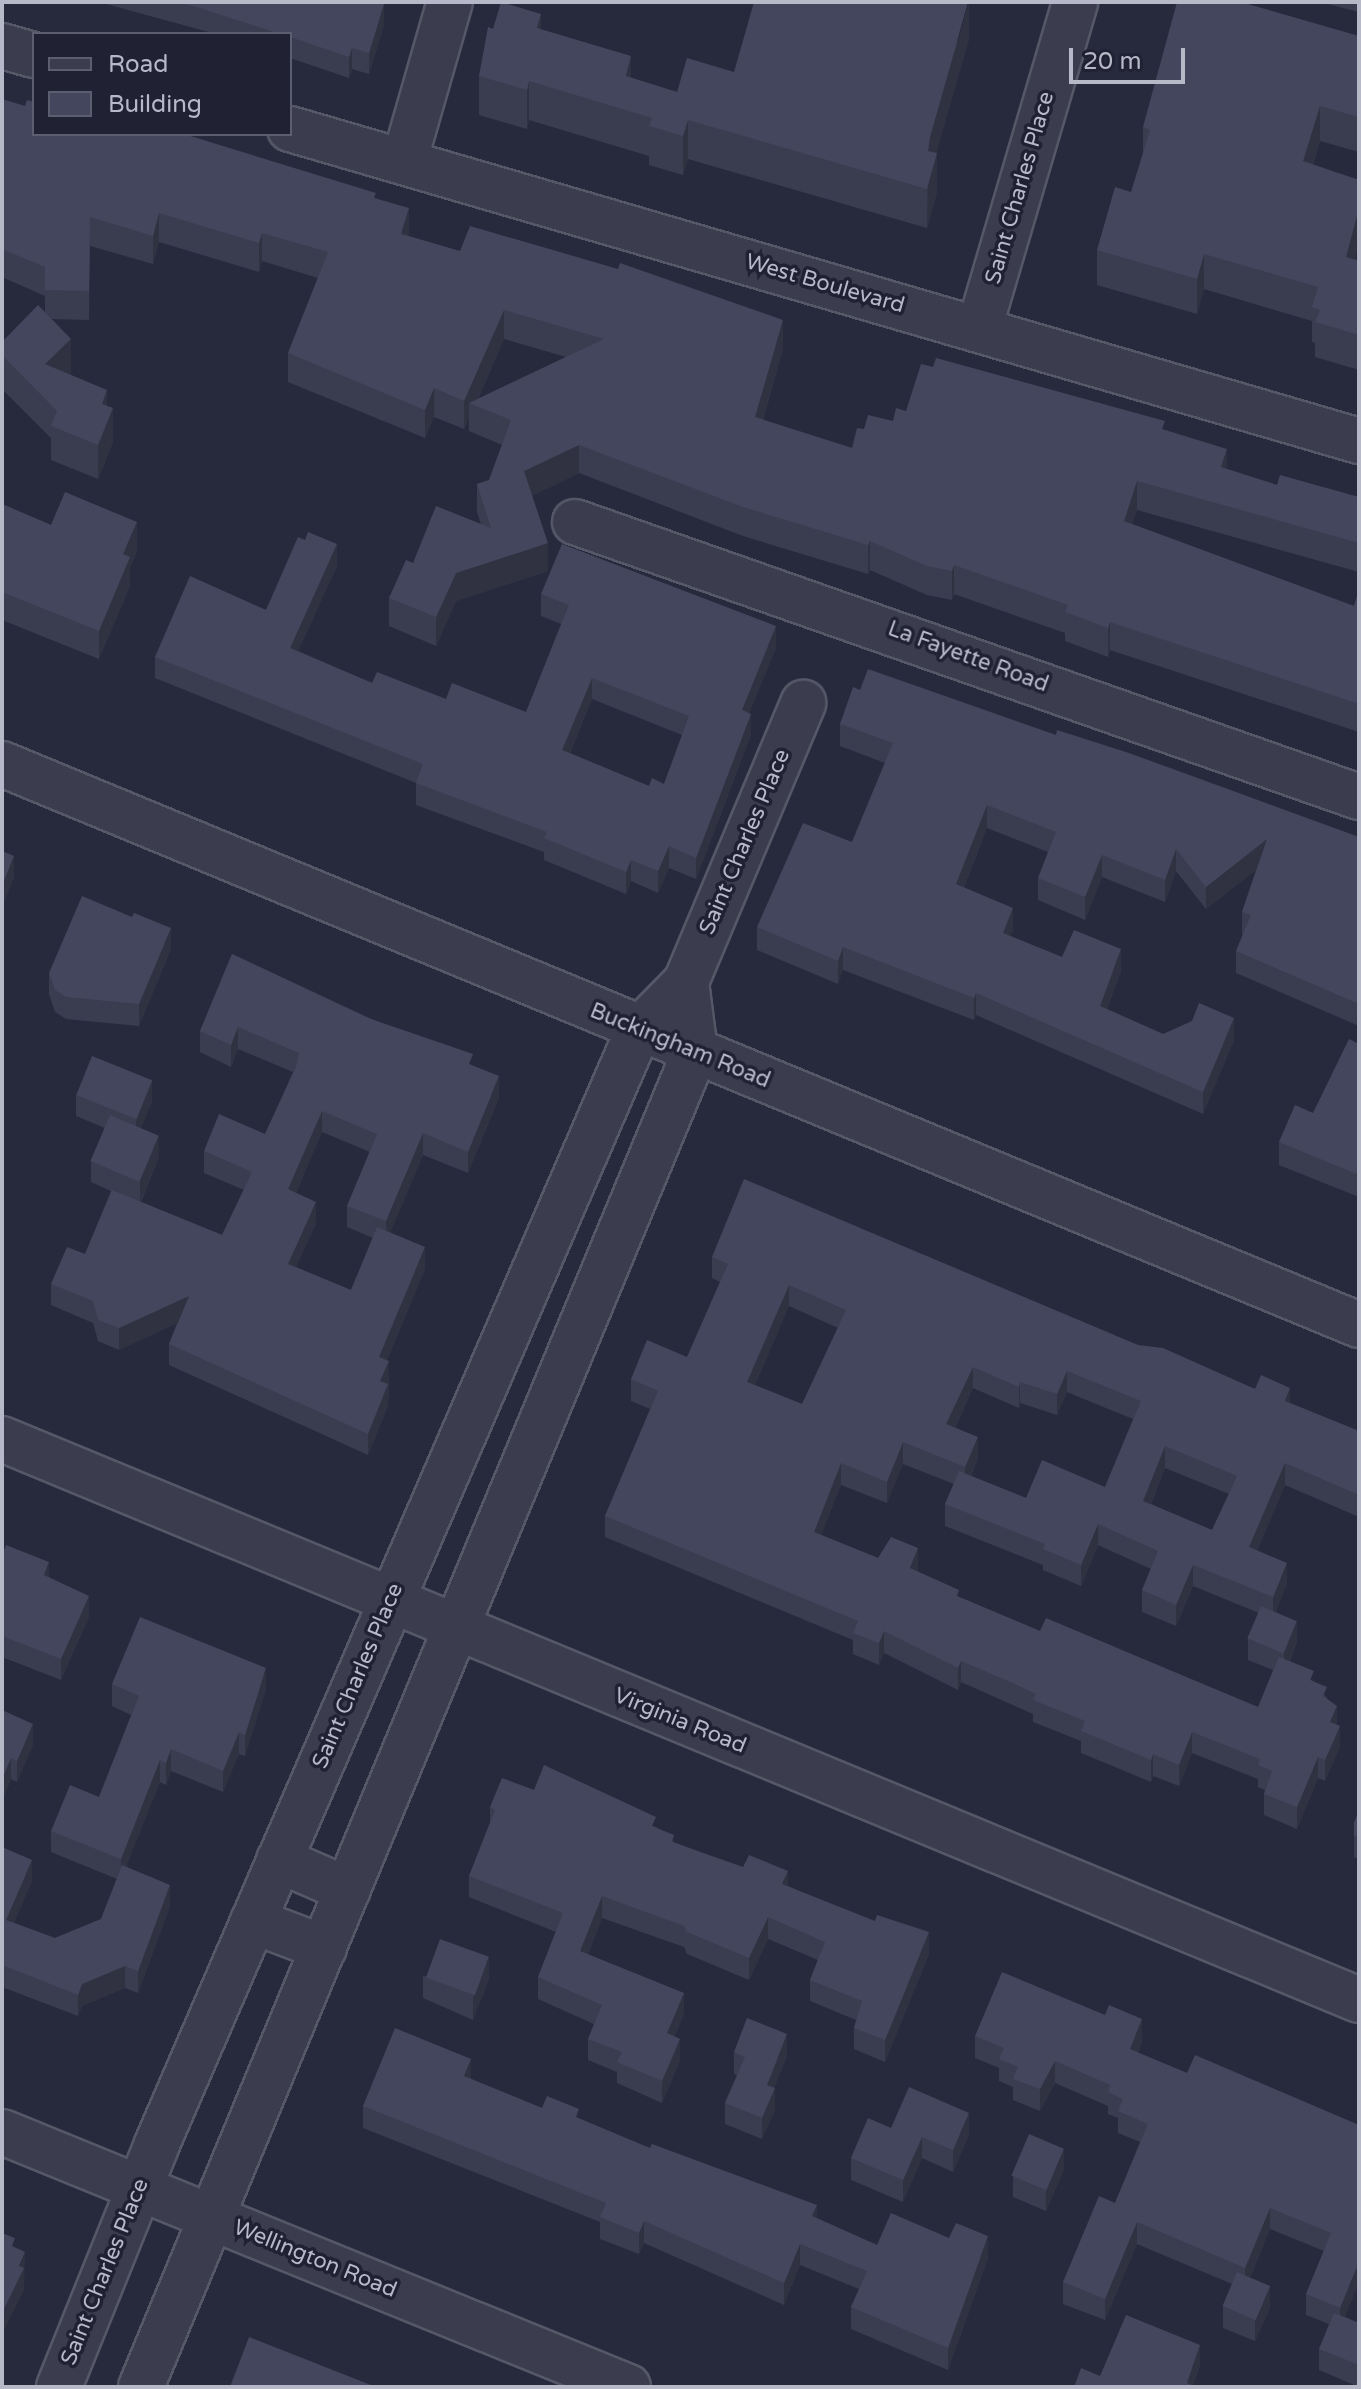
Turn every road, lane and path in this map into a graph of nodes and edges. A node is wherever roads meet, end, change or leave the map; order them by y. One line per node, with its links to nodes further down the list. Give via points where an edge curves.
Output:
1 (450, 2): 6 (street)
2 (1075, 2): 7 (street, Saint Charles Place)
3 (2, 46): 4 (street)
4 (32, 54)
5 (292, 130): 6 (street, West Boulevard)
6 (404, 162): 7 (street, West Boulevard)
7 (979, 329): 8 (street, West Boulevard)
8 (1359, 441)
9 (575, 522): 12 (street, La Fayette Road)
10 (803, 703): 13 (street, Saint Charles Place)
11 (2, 764): 14 (street, Buckingham Road)
12 (1359, 797)
13 (686, 982): 14 (street, Saint Charles Place); 15 (street)
14 (639, 1030): 15 (street, Buckingham Road); 16 (street, Saint Charles Place)
15 (695, 1052): 17 (street); 18 (street, Buckingham Road)
16 (528, 1284): 17 (street); 19 (street, Saint Charles Place)
17 (589, 1308): 20 (street)
18 (1359, 1325)
19 (504, 1339): 20 (street); 22 (street, Saint Charles Place)
20 (566, 1363): 23 (street)
21 (2, 1439): 22 (street, Virginia Road)
22 (390, 1600): 23 (street, Virginia Road); 24 (street, Saint Charles Place)
23 (455, 1629): 25 (street); 28 (street, Virginia Road)
24 (279, 1860): 25 (street); 26 (street, Saint Charles Place)
25 (348, 1890): 27 (street)
26 (253, 1921): 27 (street); 30 (street, Saint Charles Place)
27 (324, 1948): 31 (street)
28 (1359, 2000)
29 (2, 2132): 30 (street, Wellington Road)
30 (138, 2189): 31 (street, Wellington Road); 32 (street, Saint Charles Place)
31 (213, 2217): 33 (street); 34 (street, Wellington Road)
32 (59, 2387)
33 (141, 2387)
34 (628, 2387)

